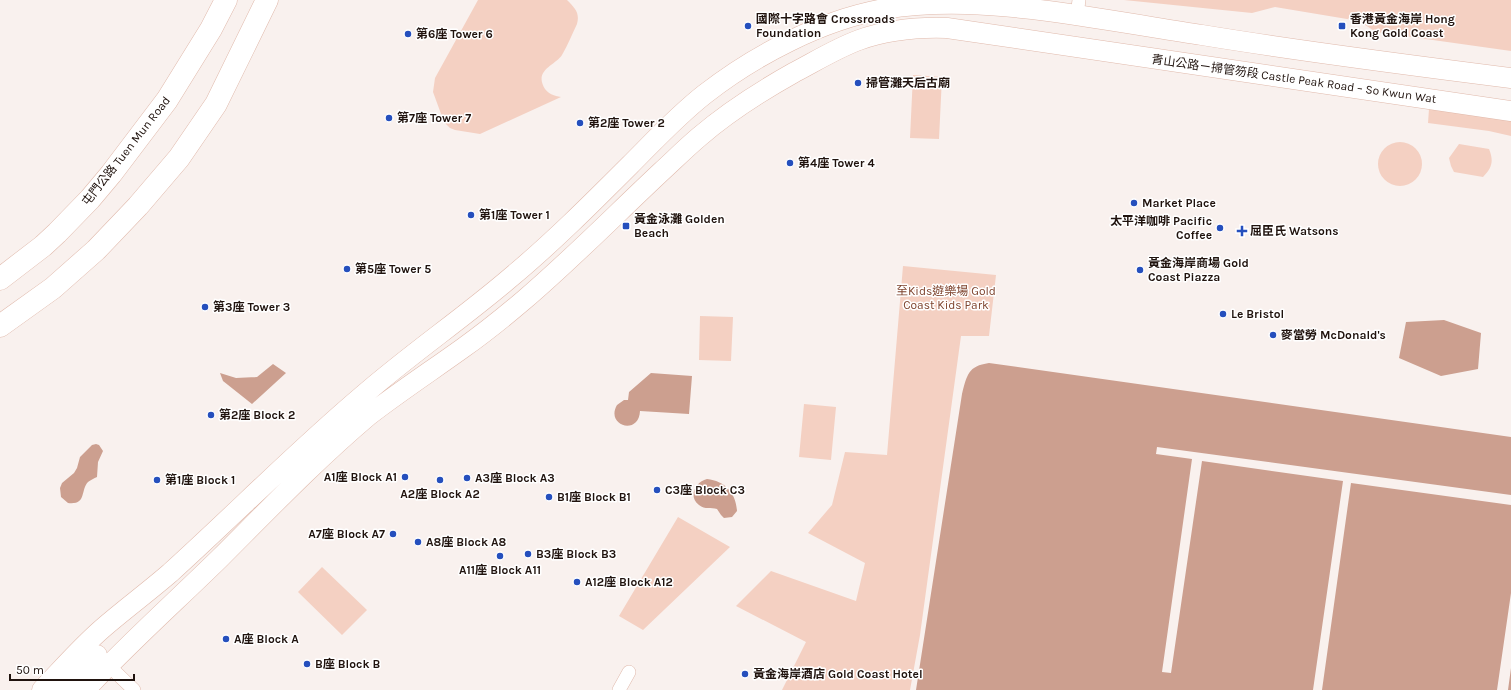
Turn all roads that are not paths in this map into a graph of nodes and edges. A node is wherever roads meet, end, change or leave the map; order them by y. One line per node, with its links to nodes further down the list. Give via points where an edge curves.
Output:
1 (226, 0): 6 (highway, 屯門公路 Tuen Mun Road, via 167,100 111,174 57,233)
2 (267, 0): 7 (highway, via 216,104 179,158 96,250 53,288)
3 (1078, 8): 4 (main road, via 1206,36 1409,66); 8 (main road, via 952,3 885,9 860,15 797,38 737,71 678,117 564,230 513,276 364,394 171,572 103,628)
4 (1511, 78)
5 (1511, 111): 8 (main road, 青山公路－掃管笏段 Castle Peak Road – So Kwun Wat, via 947,28 879,34 860,40 780,81 739,106 698,138 524,300 369,416 334,446 172,604)
6 (0, 279)
7 (0, 326)
8 (97, 655): 10 (main road); 11 (main road); 12 (main road); 13 (street)
9 (629, 672): 14 (street)
10 (42, 690)
11 (63, 690)
12 (85, 690)
13 (134, 690)
14 (619, 690)

